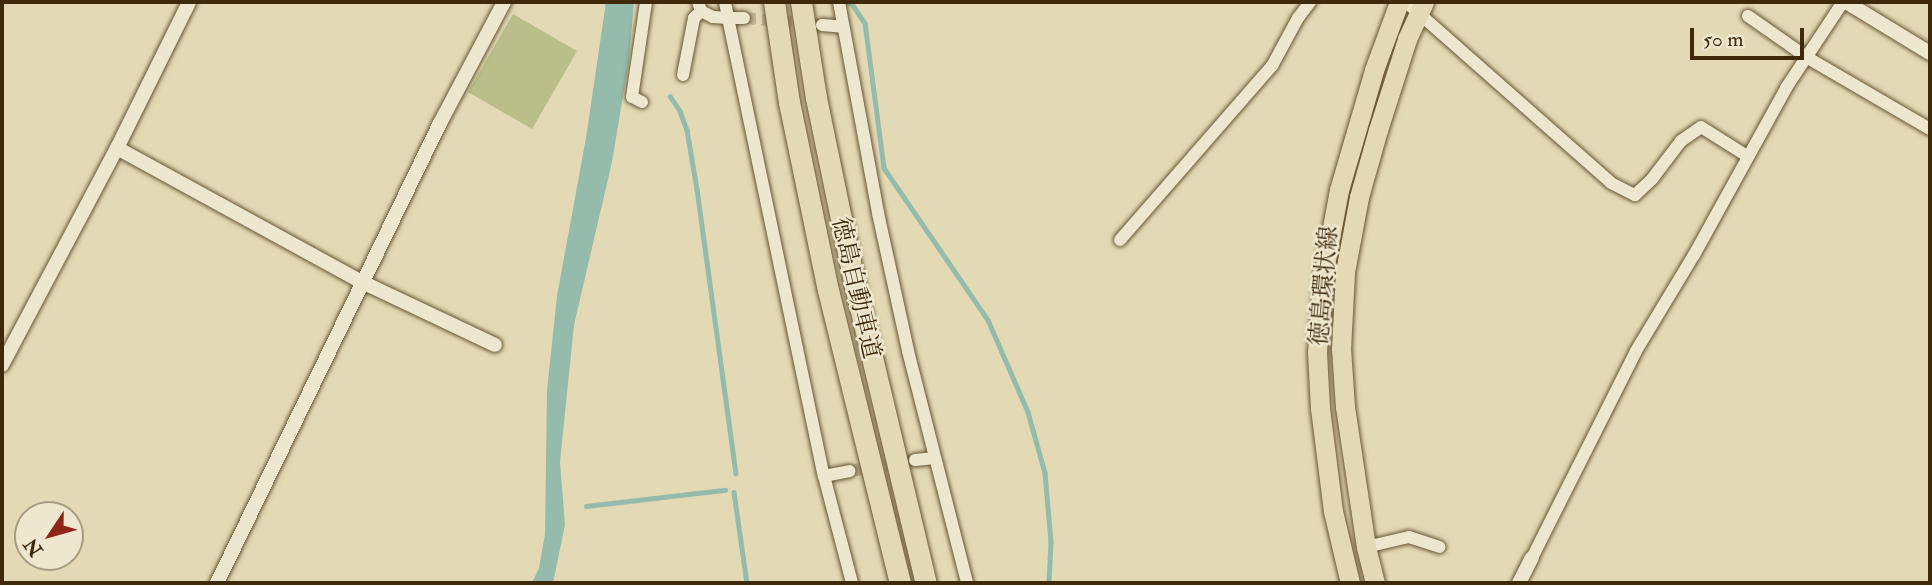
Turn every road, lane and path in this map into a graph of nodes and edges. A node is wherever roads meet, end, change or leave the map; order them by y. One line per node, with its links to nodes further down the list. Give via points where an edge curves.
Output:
1 (189, 2): 22 (street)
2 (504, 2): 25 (street)
3 (646, 2): 20 (street, via 632,97)
4 (774, 2): 37 (highway, 徳島自動車道, via 789,102 828,290)
5 (801, 2): 38 (highway, 徳島自動車道, via 855,286)
6 (1310, 2): 24 (street, via 1272,65)
7 (1399, 2): 40 (main road, 徳島環状線, via 1339,190 1324,270 1318,352 1320,408 1332,511)
8 (1844, 2): 17 (street); 18 (street)
9 (1416, 5): 23 (street, via 1611,183 1634,195 1681,141 1701,127); 32 (main road, 徳島環状線, via 1359,197 1345,272 1341,349 1345,407)
10 (700, 6): 12 (street, via 713,17); 19 (street)
11 (840, 6): 16 (street)
12 (726, 9): 14 (street); 31 (street)
13 (1748, 16): 18 (street)
14 (744, 18)
15 (822, 25): 16 (street)
16 (843, 27): 28 (street, via 878,213)
17 (1930, 52)
18 (1808, 58): 21 (street); 23 (street)
19 (683, 75)
20 (642, 102)
21 (1930, 129)
22 (117, 148): 25 (street); 27 (street)
23 (1747, 156): 34 (street, via 1636,351)
24 (1120, 240)
25 (362, 282): 26 (street); 35 (street)
26 (495, 345)
27 (2, 365)
28 (935, 458): 29 (street); 39 (street)
29 (915, 460)
30 (850, 471): 31 (street)
31 (824, 476): 36 (street)
32 (1366, 547): 33 (street, via 1409,537); 41 (main road, 徳島環状線)
33 (1439, 547)
34 (1532, 558): 42 (street)
35 (217, 583)
36 (852, 583)
37 (900, 583)
38 (926, 583)
39 (968, 583)
40 (1350, 583)
41 (1375, 583)
42 (1519, 583)

